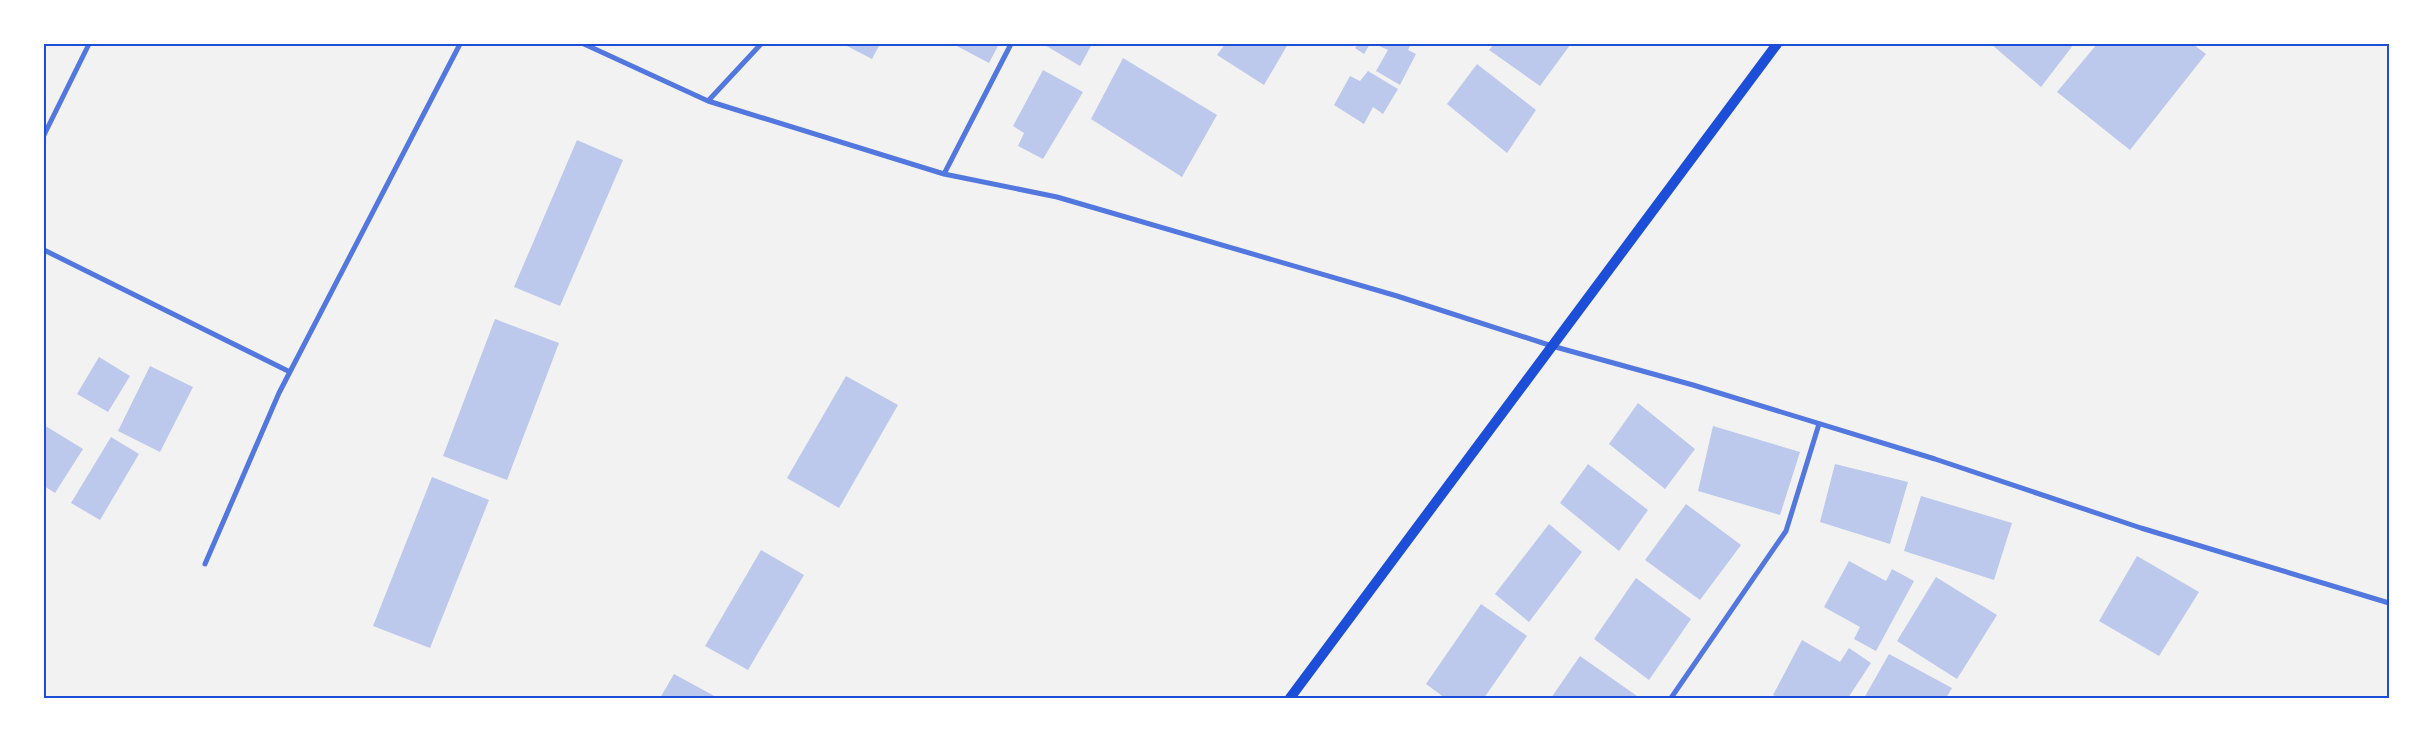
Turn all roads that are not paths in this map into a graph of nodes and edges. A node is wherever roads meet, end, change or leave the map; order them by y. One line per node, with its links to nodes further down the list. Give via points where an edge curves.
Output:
1 (89, 44): 8 (street)
2 (460, 44): 12 (street)
3 (584, 44): 7 (street)
4 (761, 44): 7 (street)
5 (1011, 44): 9 (street)
6 (1777, 44): 11 (main road)
7 (708, 101): 9 (street)
8 (44, 135)
9 (944, 174): 11 (street, via 1057,197 1397,296)
10 (44, 250): 12 (street)
11 (1552, 346): 13 (street); 16 (main road)
12 (290, 372): 14 (street)
13 (1819, 424): 15 (street, via 2140,528); 17 (street, via 1786,531)
14 (205, 564)
15 (2389, 603)
16 (1290, 698)
17 (1671, 698)

